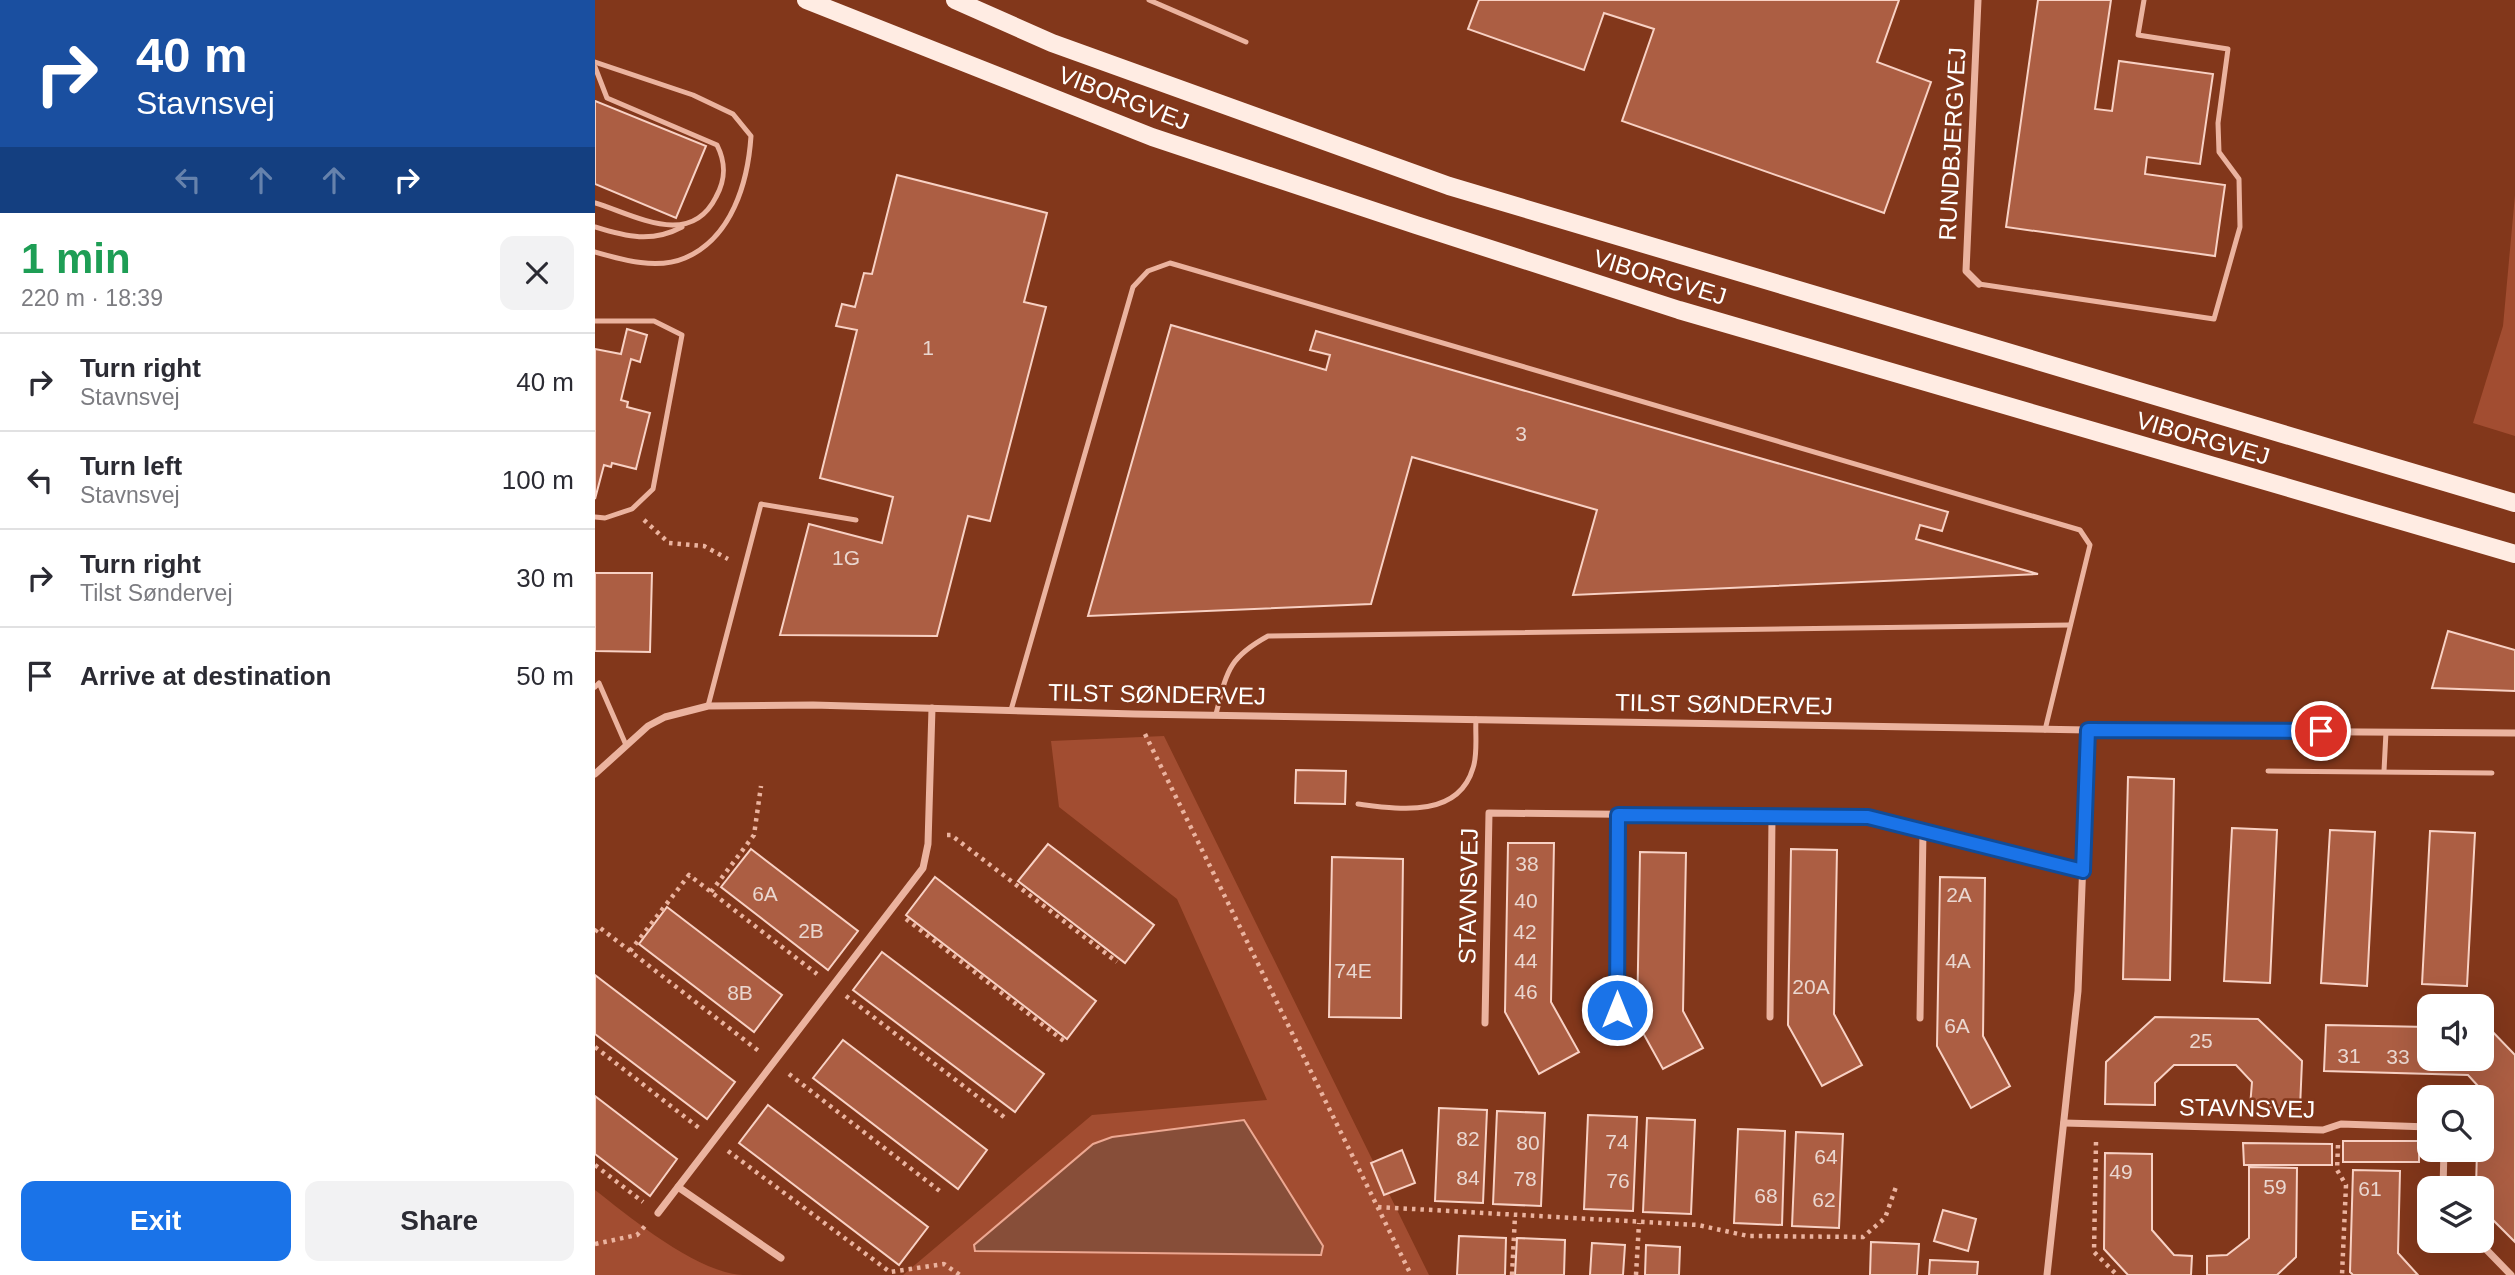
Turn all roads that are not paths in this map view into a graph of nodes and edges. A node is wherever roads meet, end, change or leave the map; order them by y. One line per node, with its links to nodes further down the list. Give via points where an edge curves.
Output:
1 (806, 0): 17 (main road, VIBORGVEJ, via 1152,137 1416,225 1692,314)
2 (955, 0): 14 (main road, VIBORGVEJ, via 1052,43 1449,186)
3 (1149, 0): 6 (lane)
4 (1978, 0): 12 (street, RUNDBJERGVEJ, via 1966,271)
5 (2144, 0): 12 (lane, via 2138,35 2228,49 2218,123 2219,152 2239,179 2240,227 2214,320)
6 (1246, 42)
7 (595, 65): 9 (lane, via 607,98 717,145 723,181 708,211); 11 (lane, via 693,95 733,114 751,136 740,197 708,242 684,258 655,263)
8 (595, 203): 9 (lane, via 654,224)
9 (690, 223): 10 (lane, via 665,236 643,239)
10 (595, 228)
11 (595, 252)
12 (1979, 284)
13 (595, 321): 15 (lane, via 654,321 682,335 653,489 632,509)
14 (2515, 503)
15 (595, 517)
16 (856, 520): 20 (lane, via 761,504)
17 (2515, 555)
18 (2070, 625): 22 (lane, via 2089,545 2080,530 1170,263 1148,271 1133,287); 23 (lane, via 1268,636 1242,650 1226,674); 25 (lane)
19 (595, 687): 29 (lane, via 599,683)
20 (708, 706): 21 (street, TILST SØNDERVEJ); 29 (street, TILST SØNDERVEJ, via 665,717)
21 (932, 708): 22 (street, TILST SØNDERVEJ); 45 (street, via 929,835 923,868)
22 (1011, 710): 23 (street, TILST SØNDERVEJ)
23 (1216, 714): 24 (street, TILST SØNDERVEJ)
24 (1476, 719): 25 (street, TILST SØNDERVEJ); 34 (lane, via 1474,766 1468,782 1440,805 1410,810)
25 (2045, 730): 26 (street, TILST SØNDERVEJ)
26 (2088, 730): 27 (street, TILST SØNDERVEJ); 38 (street)
27 (2386, 732): 28 (street, TILST SØNDERVEJ); 31 (lane)
28 (2515, 733)
29 (626, 745): 33 (street, TILST SØNDERVEJ)
30 (2268, 771): 31 (lane)
31 (2385, 771): 32 (lane)
32 (2492, 773)
33 (595, 774)
34 (1358, 804)
35 (1618, 815): 36 (street, STAVNSVEJ); 39 (street); 42 (street, STAVNSVEJ, via 1489,813)
36 (1773, 816): 37 (street, STAVNSVEJ, via 1868,817); 40 (street)
37 (1923, 831): 38 (street, STAVNSVEJ); 41 (street)
38 (2083, 871): 43 (street, via 2078,991)
39 (1617, 1010)
40 (1770, 1017)
41 (1920, 1018)
42 (1485, 1023)
43 (2064, 1123): 44 (street, STAVNSVEJ, via 2323,1130 2338,1124); 49 (street)
44 (2417, 1127)
45 (678, 1187): 46 (street); 48 (street)
46 (658, 1213)
47 (2489, 1253): 50 (street)
48 (781, 1258)
49 (2047, 1275)
50 (2511, 1275)

